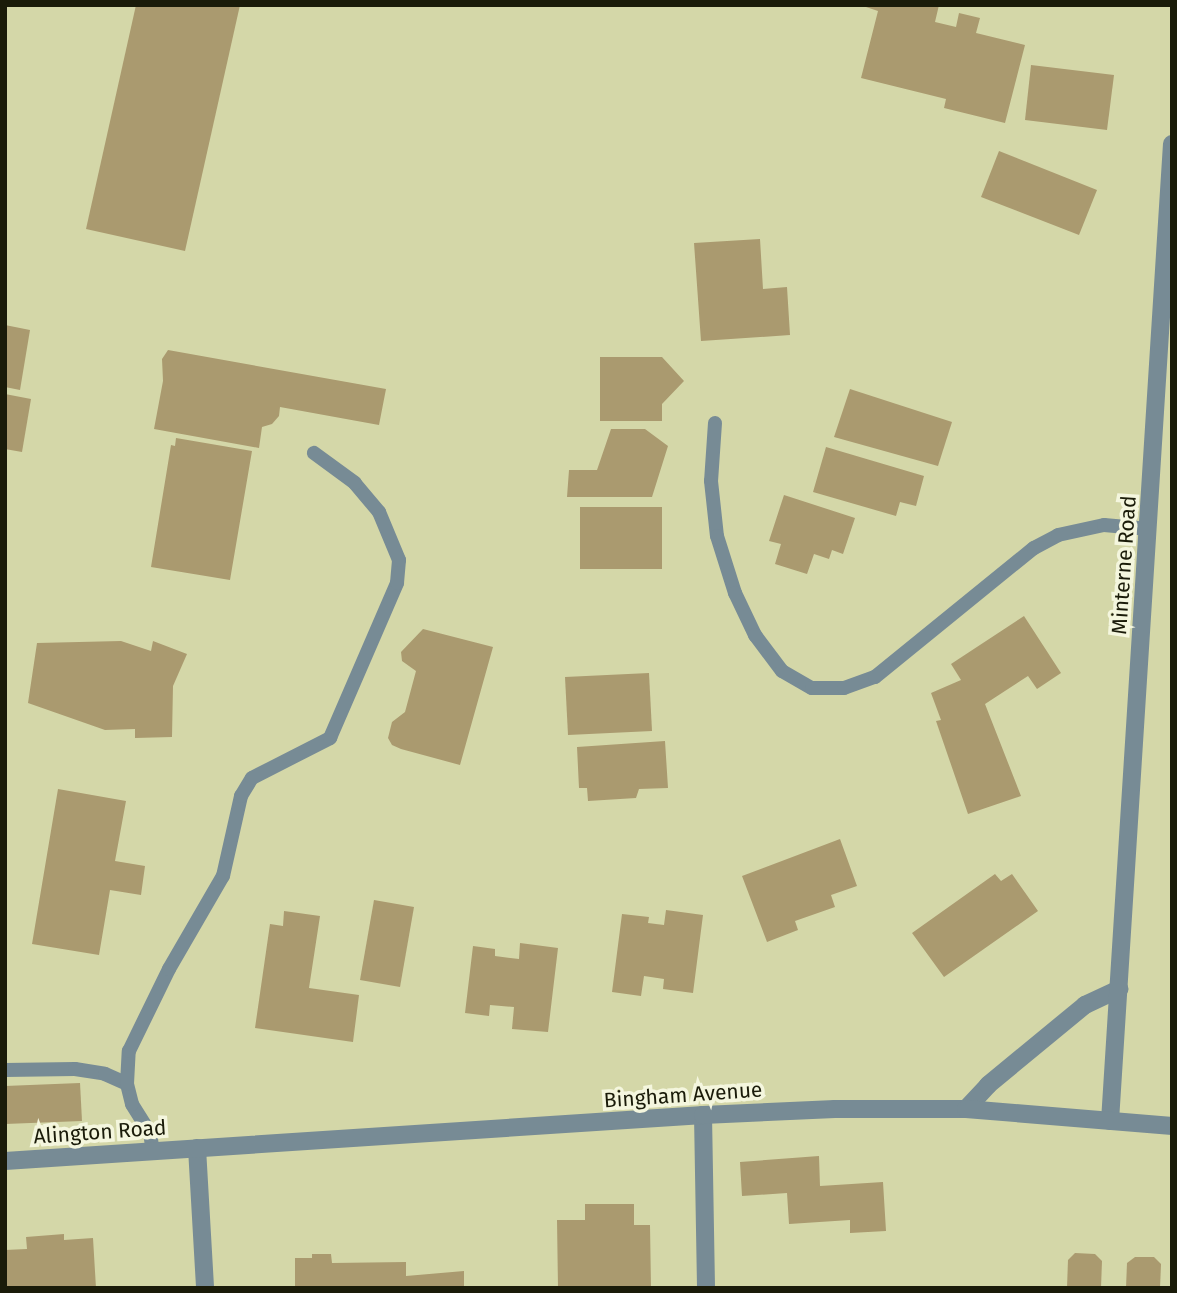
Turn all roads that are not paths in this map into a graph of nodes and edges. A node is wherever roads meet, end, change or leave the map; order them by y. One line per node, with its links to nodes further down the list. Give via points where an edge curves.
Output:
1 (1172, 144): 4 (street, Minterne Road)
2 (715, 423): 4 (lane, via 710,481 717,536 735,593 755,635 782,671 812,688 844,688 875,677 1034,548 1058,536 1104,525)
3 (314, 453): 7 (lane, via 355,482 379,512 399,560 397,583 330,738 252,778 241,796 223,876 144,1017 129,1051)
4 (1150, 529): 5 (street, Minterne Road)
5 (1120, 989): 8 (street, via 1085,1004); 10 (street, Minterne Road)
6 (5, 1070): 7 (lane, via 75,1069 105,1074)
7 (127, 1084): 13 (lane, via 132,1104 150,1133)
8 (966, 1109): 9 (street, Bingham Avenue); 10 (street, Bingham Avenue)
9 (703, 1115): 12 (street, Bingham Avenue); 16 (street)
10 (1110, 1121): 11 (street, Bingham Avenue)
11 (1172, 1126)
12 (197, 1148): 13 (street, Alington Road); 15 (street)
13 (153, 1152): 14 (street, Alington Road)
14 (5, 1161)
15 (205, 1288)
16 (706, 1288)

